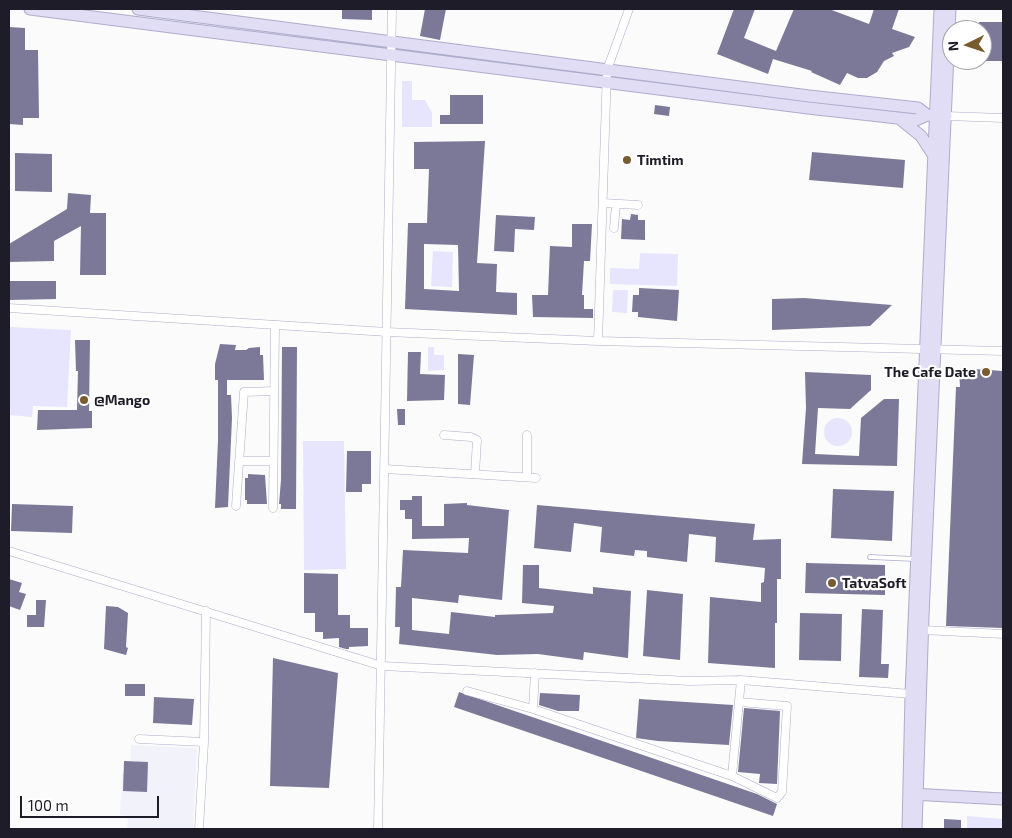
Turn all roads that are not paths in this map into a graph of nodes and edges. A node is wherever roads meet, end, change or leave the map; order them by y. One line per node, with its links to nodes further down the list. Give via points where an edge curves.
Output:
1 (30, 9): 8 (street)
2 (138, 9): 7 (street)
3 (392, 9): 7 (street)
4 (629, 9): 9 (street)
5 (940, 9): 10 (street)
6 (950, 9): 10 (street)
7 (390, 41): 8 (street); 9 (street)
8 (390, 55): 9 (street); 20 (street)
9 (607, 75): 10 (street, via 918,108); 11 (street); 14 (street)
10 (936, 116): 11 (street, via 916,120); 12 (street); 13 (street); 22 (street)
11 (898, 118): 13 (street, via 921,136)
12 (1003, 118)
13 (935, 158): 22 (street)
14 (603, 203): 15 (street); 21 (street)
15 (616, 204): 16 (street); 17 (street)
16 (638, 205)
17 (614, 228)
18 (9, 308): 19 (street)
19 (274, 325): 20 (street); 24 (street)
20 (387, 332): 21 (street); 29 (street)
21 (598, 341): 22 (street)
22 (932, 349): 23 (street); 37 (street); 39 (street)
23 (1003, 351)
24 (274, 392): 27 (street, via 244,392); 28 (street)
25 (444, 435): 30 (street, via 477,440)
26 (527, 435): 31 (street)
27 (239, 461): 28 (street); 33 (street)
28 (273, 461): 34 (street)
29 (385, 469): 30 (street); 41 (street)
30 (476, 474): 31 (street)
31 (527, 477): 32 (street)
32 (536, 478)
33 (236, 506)
34 (273, 508)
35 (9, 551): 38 (street)
36 (870, 557): 37 (lane)
37 (918, 559): 45 (street)
38 (206, 611): 41 (street); 49 (street)
39 (922, 630): 40 (street); 51 (street)
40 (1003, 634)
41 (382, 666): 42 (street); 54 (street)
42 (535, 673): 43 (street, via 690,681); 47 (street)
43 (741, 680): 45 (street); 46 (street)
44 (467, 691): 47 (street)
45 (911, 694): 51 (street)
46 (739, 702): 50 (street); 50 (street, via 787,706 782,792 777,798)
47 (533, 709): 50 (street)
48 (139, 739): 49 (street)
49 (204, 742): 53 (street)
50 (732, 776)
51 (914, 794): 52 (street); 55 (street); 56 (street)
52 (1003, 799)
53 (199, 829)
54 (378, 829)
55 (908, 829)
56 (916, 829)

